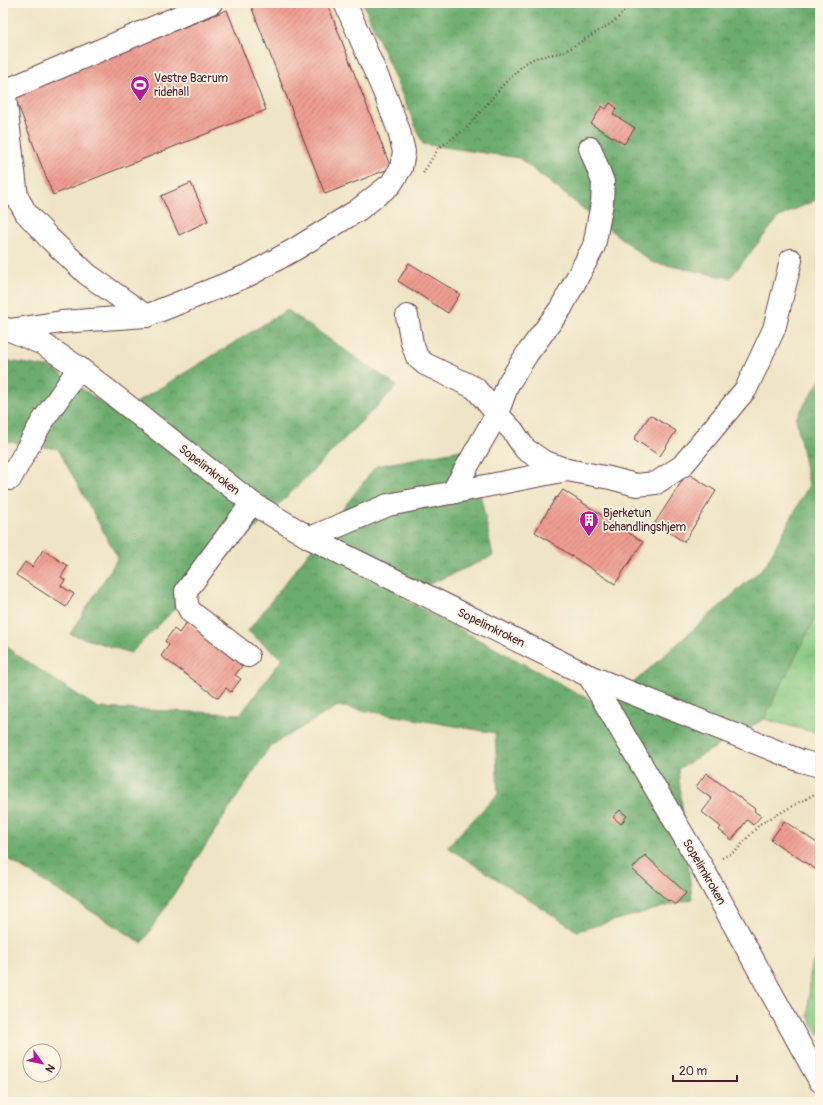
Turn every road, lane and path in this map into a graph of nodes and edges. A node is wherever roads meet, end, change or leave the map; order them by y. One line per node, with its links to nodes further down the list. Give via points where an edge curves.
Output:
1 (211, 3): 7 (street, via 10,89 5,96 17,197 26,212 87,274)
2 (345, 3): 7 (street, via 399,131 404,152 401,168 391,184 358,210 249,275)
3 (632, 3): 5 (path, via 615,21 564,52 535,58 524,64 466,129 438,150)
4 (590, 148): 11 (street, via 603,182 594,246 561,308 508,384)
5 (420, 178)
6 (791, 260): 12 (street, via 774,329 746,389 682,466 656,483 636,485)
7 (146, 316): 9 (street)
8 (407, 316): 11 (street, via 417,357 425,364 474,388)
9 (6, 329): 10 (street, Sopelimkroken, via 43,344)
10 (80, 368): 13 (street, via 42,422); 15 (street, Sopelimkroken)
11 (497, 414): 12 (street, via 526,449 543,461); 14 (street)
12 (567, 470): 14 (street)
13 (10, 479)
14 (452, 493): 16 (street, via 388,505)
15 (252, 503): 16 (street, Sopelimkroken); 17 (street, via 186,592 187,605 191,612)
16 (310, 538): 18 (street, Sopelimkroken)
17 (248, 656)
18 (589, 676): 19 (street, via 801,761); 21 (street, Sopelimkroken)
19 (820, 766)
20 (820, 792): 21 (path, via 760,824 736,851)
21 (702, 868): 22 (street, Sopelimkroken)
22 (820, 1081)

